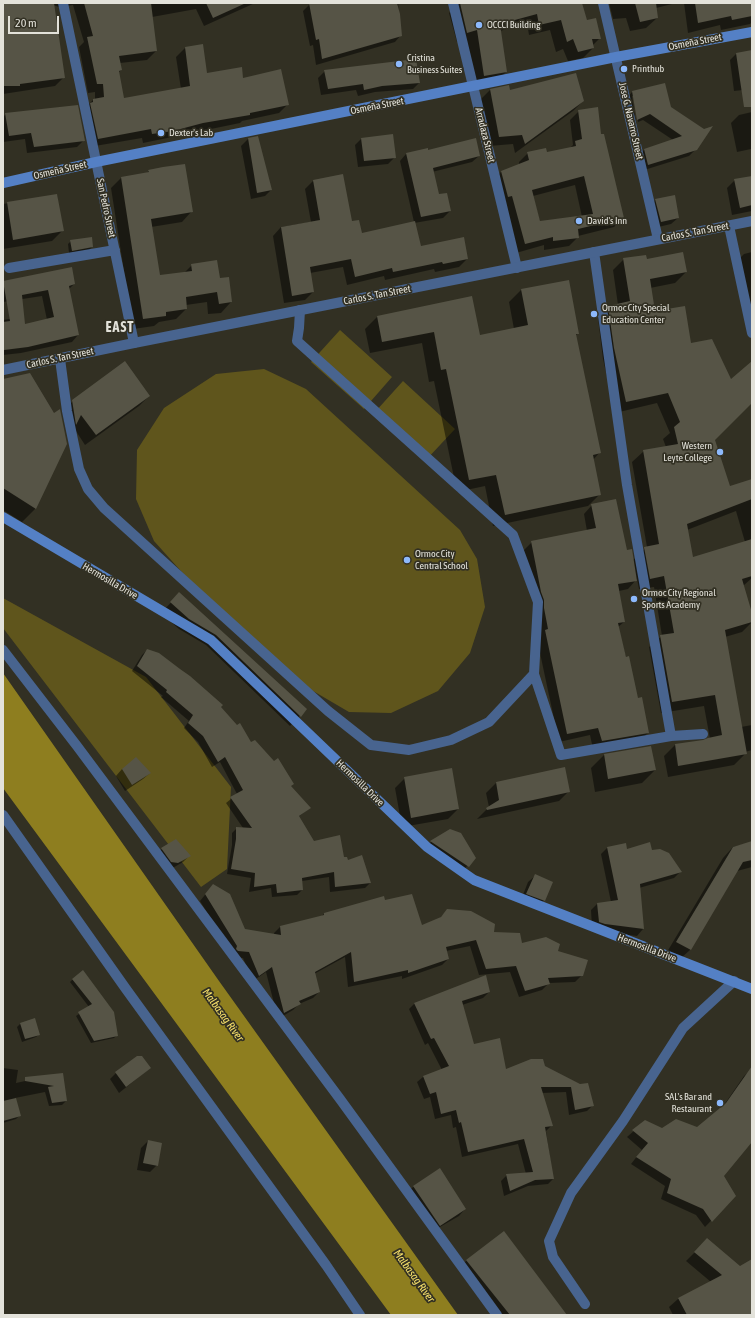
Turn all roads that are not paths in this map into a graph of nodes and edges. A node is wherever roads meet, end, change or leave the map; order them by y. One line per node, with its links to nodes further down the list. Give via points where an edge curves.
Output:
1 (63, 3): 7 (street, San Pedro Street)
2 (453, 3): 6 (street, Arradaza Street)
3 (603, 3): 5 (street, Jose G. Navarro Street)
4 (752, 32): 5 (main road, Osmeña Street)
5 (616, 57): 6 (main road, Osmeña Street); 11 (street, Jose G. Navarro Street)
6 (473, 86): 7 (main road, Osmeña Street); 15 (street, Arradaza Street)
7 (96, 162): 8 (main road, Osmeña Street); 12 (street, San Pedro Street)
8 (3, 183)
9 (752, 221): 10 (street, Carlos S. Tan Street)
10 (728, 226): 11 (street, Carlos S. Tan Street); 17 (street)
11 (658, 239): 13 (street, Carlos S. Tan Street)
12 (115, 250): 14 (street); 18 (street, San Pedro Street)
13 (594, 252): 15 (street, Carlos S. Tan Street); 25 (street, via 627,484)
14 (9, 268)
15 (517, 268): 16 (street, Carlos S. Tan Street)
16 (300, 310): 18 (street, Carlos S. Tan Street); 23 (street, via 297,341 513,535 538,602)
17 (752, 333)
18 (134, 343): 19 (street, Carlos S. Tan Street)
19 (60, 358): 20 (street, Carlos S. Tan Street); 23 (street, via 67,411 79,469 88,488 104,508 328,711 371,745 409,750 451,740 489,722)
20 (3, 370)
21 (3, 517): 27 (main road, Hermosilla Drive, via 211,640 427,847 474,880)
22 (3, 650): 31 (street, via 340,1099)
23 (534, 674): 25 (street, via 561,755)
24 (703, 734): 25 (street)
25 (671, 736)
26 (3, 815): 30 (street)
27 (734, 981): 28 (main road, Hermosilla Drive); 29 (street, via 683,1028 623,1121 571,1193 555,1227 549,1241 553,1257)
28 (752, 989)
29 (585, 1304)
30 (360, 1315)
31 (497, 1315)

